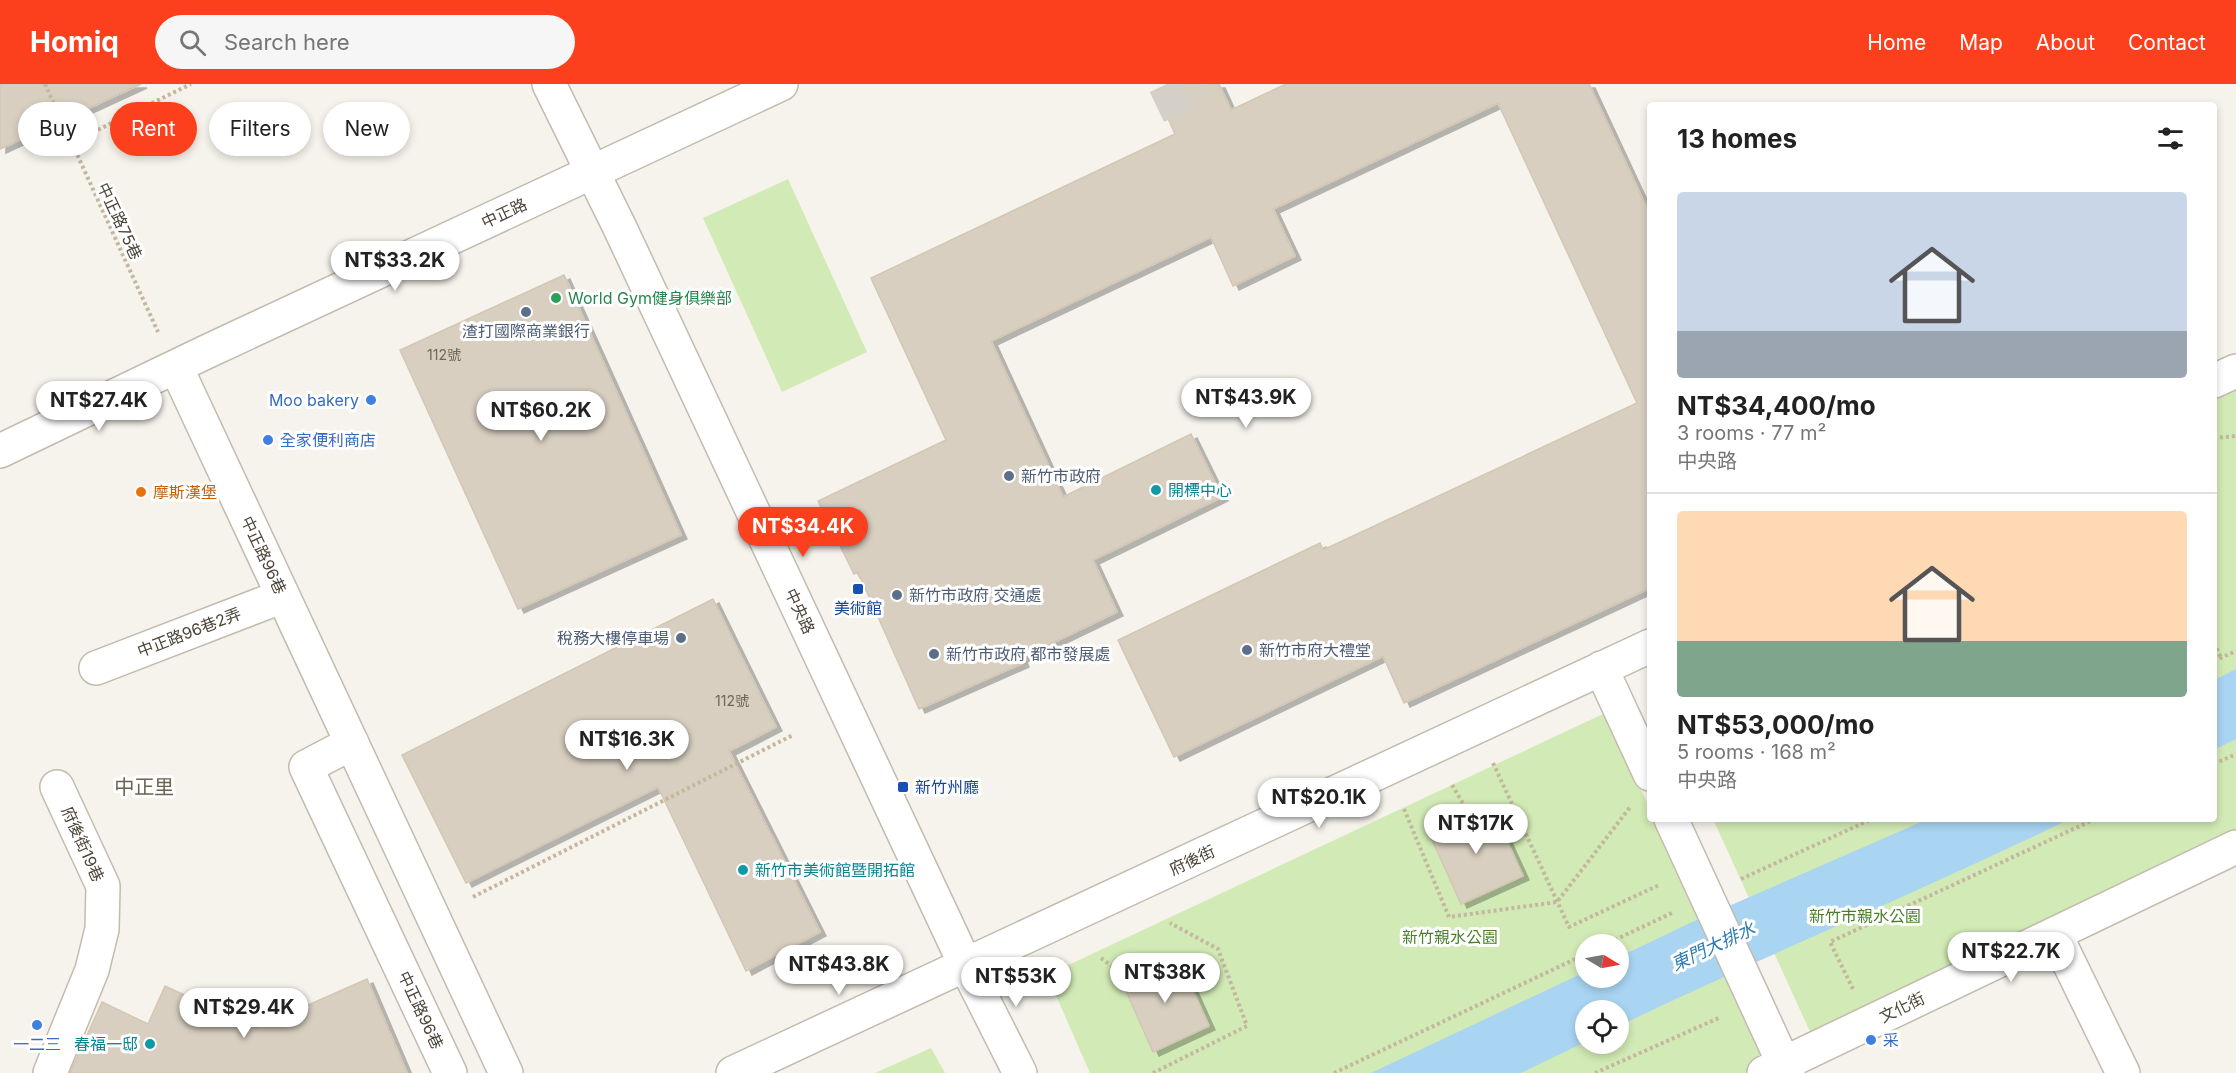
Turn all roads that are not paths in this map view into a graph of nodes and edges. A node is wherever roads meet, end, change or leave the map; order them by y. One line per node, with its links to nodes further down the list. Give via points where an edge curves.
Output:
1 (549, 84): 3 (street, 中央路)
2 (781, 84): 3 (street, 中正路)
3 (592, 172): 4 (street, 中正路); 18 (street, 中央路)
4 (176, 367): 7 (street, 中正路); 8 (street, 中正路96巷)
5 (2236, 371): 6 (street)
6 (2217, 380)
7 (0, 451)
8 (283, 597): 10 (street, 中正路96巷2弄); 12 (street, 中正路96巷)
9 (1647, 647): 11 (street, 府後街)
10 (96, 668)
11 (1601, 668): 14 (street); 18 (street, 府後街)
12 (352, 743): 19 (street, 中正路96巷); 20 (street, 中正路96巷, via 306,767)
13 (57, 787): 22 (street, 府後街19巷, via 103,886 102,929 92,970)
14 (1642, 788)
15 (1673, 822): 21 (street, via 1719,889)
16 (2236, 848): 17 (street, 文化街)
17 (2055, 934): 21 (street, 文化街); 27 (street)
18 (966, 966): 25 (street, 府後街); 26 (street, 中央路)
19 (468, 993): 20 (street); 24 (street, 中正路96巷)
20 (423, 1016): 23 (street, 中正路96巷)
21 (1779, 1070)
22 (50, 1073)
23 (450, 1073)
24 (506, 1073)
25 (734, 1073)
26 (1020, 1073)
27 (2123, 1073)

